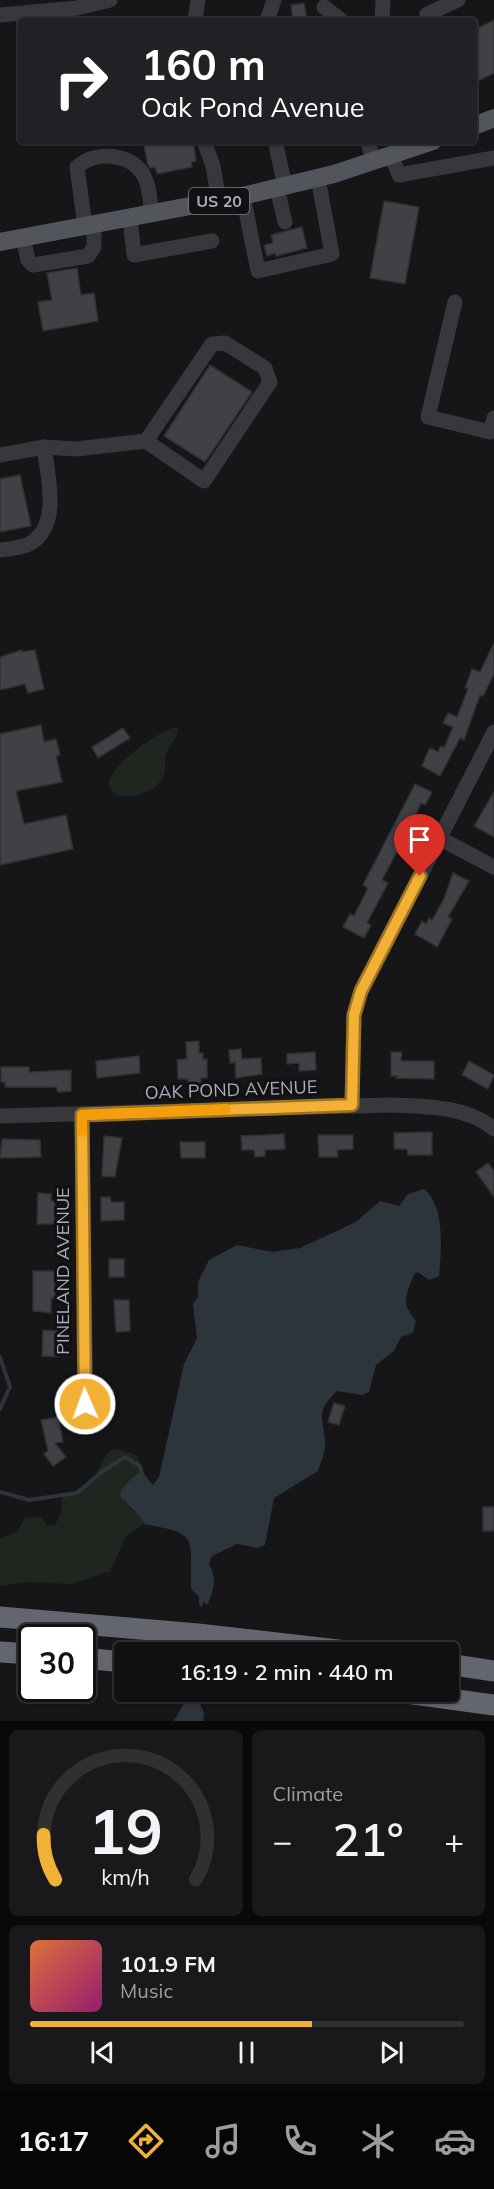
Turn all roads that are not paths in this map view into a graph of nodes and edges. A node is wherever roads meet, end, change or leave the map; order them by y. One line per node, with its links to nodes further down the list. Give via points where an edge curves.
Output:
1 (1, 0): 7 (street)
2 (110, 0): 10 (street, via 77,8)
3 (198, 0): 11 (street)
4 (274, 0): 12 (street)
5 (383, 0): 14 (street)
6 (458, 0): 9 (street)
7 (0, 9)
8 (324, 10): 13 (street)
9 (427, 14)
10 (0, 15)
11 (195, 18)
12 (268, 18)
13 (337, 18)
14 (382, 18)
15 (494, 118): 16 (main road)
16 (477, 125)
17 (205, 144): 26 (street)
18 (275, 144): 24 (street)
19 (370, 144): 21 (street)
20 (424, 144): 21 (main road, US 20)
21 (382, 158): 22 (street, via 399,175); 23 (main road, US 20)
22 (494, 158)
23 (318, 178): 24 (main road, US 20); 25 (street, via 332,254 258,271)
24 (281, 187): 25 (main road, US 20); 29 (street)
25 (243, 196): 26 (main road, US 20)
26 (219, 201): 27 (main road, US 20)
27 (152, 214): 28 (main road, US 20); 30 (street, via 145,177 137,166 122,157 104,156 85,160 77,167)
28 (130, 218): 30 (main road, US 20); 33 (street, via 134,255)
29 (285, 222)
30 (89, 225): 31 (main road, US 20); 31 (street, via 94,247 88,256 33,265)
31 (23, 238): 32 (main road, US 20)
32 (0, 242)
33 (212, 242)
34 (455, 302): 35 (street, via 428,417 490,432)
35 (494, 418)
36 (146, 441): 36 (street, via 212,344 225,344 265,368 270,382 204,481); 37 (street, via 76,449)
37 (44, 447): 38 (street); 39 (street, via 50,493 49,515 42,536 27,545)
38 (0, 455)
39 (0, 550)
40 (494, 732): 41 (street)
41 (439, 838): 42 (street); 43 (street, via 361,991 351,1044)
42 (494, 867)
43 (352, 1105): 44 (street, OAK POND AVENUE); 46 (street, OAK POND AVENUE, via 444,1108 476,1118)
44 (82, 1115): 45 (street, OAK POND AVENUE); 47 (street, PINELAND AVENUE)
45 (0, 1116)
46 (494, 1129)
47 (86, 1427)
48 (0, 1617): 49 (highway)
49 (268, 1642)
50 (0, 1652): 51 (highway)
51 (18, 1653)
52 (96, 1659): 53 (highway)
53 (114, 1661)
54 (459, 1666): 55 (highway)
55 (494, 1671)
56 (459, 1701): 57 (highway)
57 (494, 1706)

